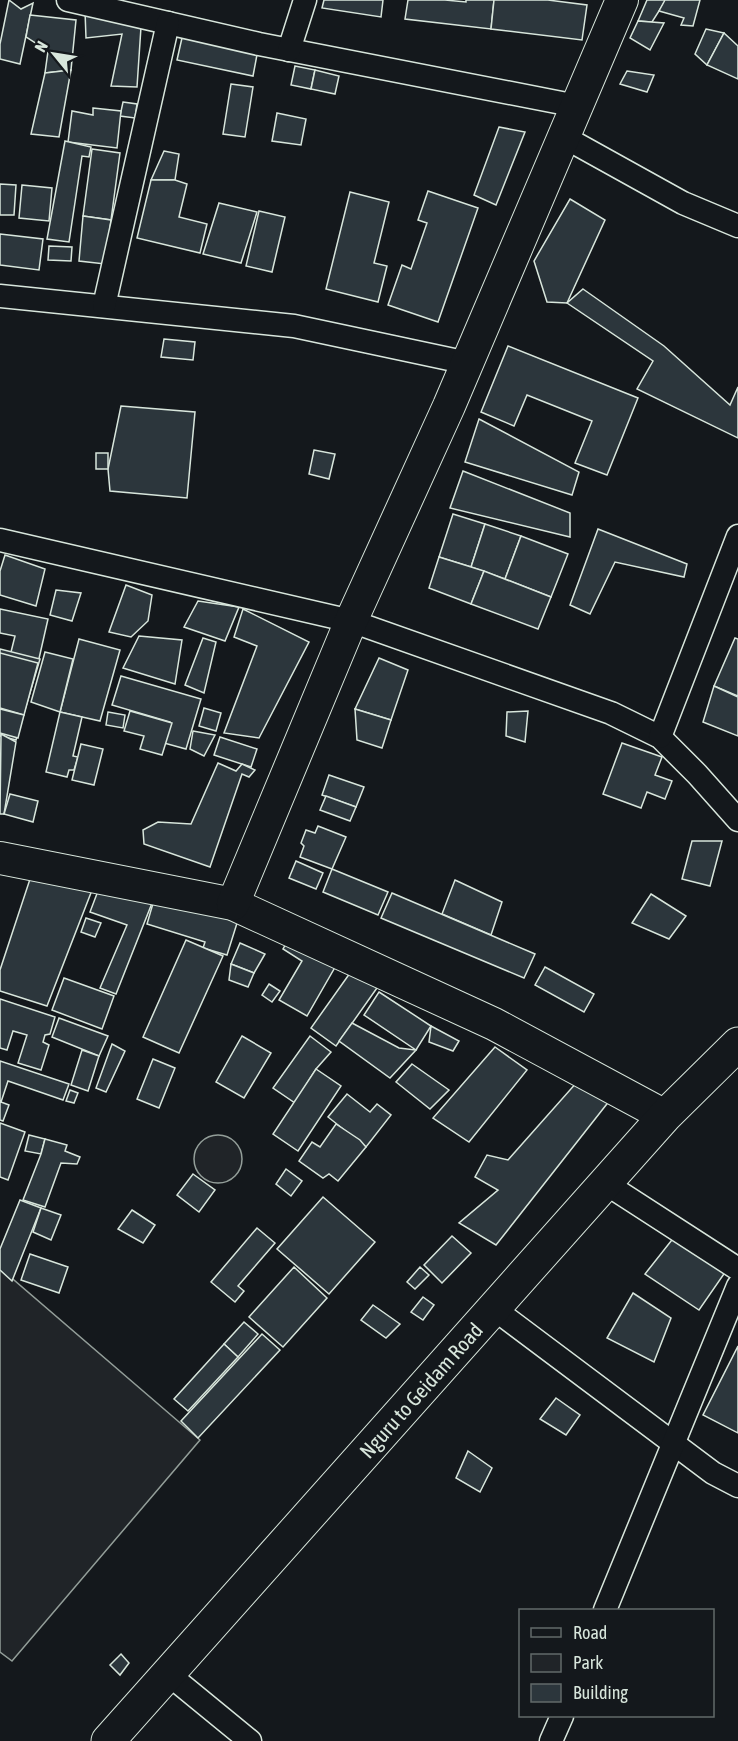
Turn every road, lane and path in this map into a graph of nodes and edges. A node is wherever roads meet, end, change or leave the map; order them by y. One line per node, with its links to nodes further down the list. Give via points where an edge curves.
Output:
1 (68, 0): 4 (street)
2 (305, 0): 5 (street)
3 (622, 0): 6 (street)
4 (168, 23): 5 (street); 10 (street)
5 (289, 50): 6 (street)
6 (577, 106): 7 (street)
7 (564, 137): 8 (street, via 683,203); 11 (street)
8 (738, 226)
9 (0, 296): 10 (street)
10 (104, 306): 11 (street, via 294,326)
11 (468, 363): 14 (street)
12 (738, 536): 15 (street)
13 (0, 540): 14 (street)
14 (351, 621): 15 (street, via 611,713); 18 (street)
15 (660, 737): 16 (street)
16 (738, 820)
17 (0, 858): 18 (street)
18 (233, 904): 20 (street, via 494,1024)
19 (738, 1044): 20 (main road, Nguru to Geidam Road)
20 (665, 1116): 21 (main road, Nguru to Geidam Road)
21 (604, 1184): 22 (street); 24 (main road, Nguru to Geidam Road)
22 (738, 1269)
23 (738, 1286): 25 (street)
24 (493, 1308): 25 (street); 28 (main road, Nguru to Geidam Road)
25 (675, 1444): 26 (street); 27 (street)
26 (738, 1486)
27 (606, 1609)
28 (167, 1673): 30 (main road, Nguru to Geidam Road); 31 (street)
29 (561, 1717): 32 (street)
30 (108, 1741)
31 (250, 1741)
32 (551, 1741)

